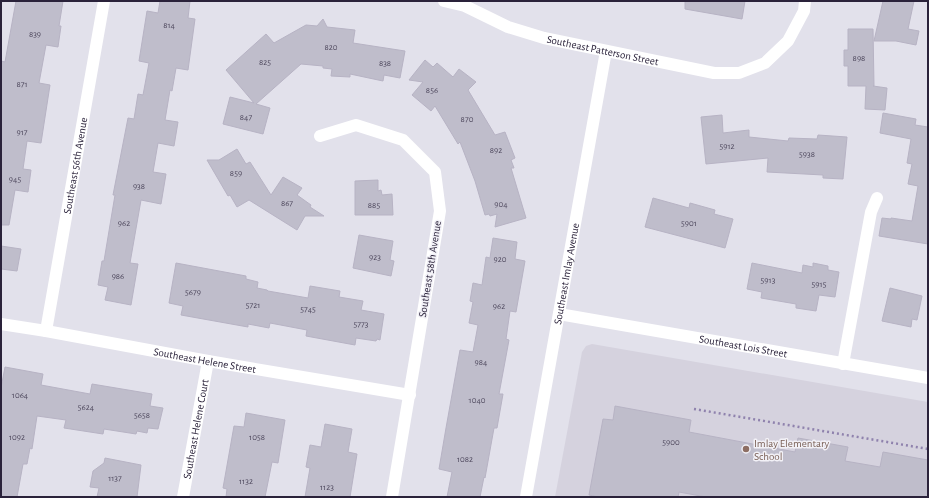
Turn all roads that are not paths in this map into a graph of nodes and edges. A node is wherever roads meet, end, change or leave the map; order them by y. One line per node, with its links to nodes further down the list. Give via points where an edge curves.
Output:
1 (104, 1): 9 (street, Southeast 56th Avenue)
2 (444, 1): 4 (street, Southeast Patterson Street, via 465,6 508,27 544,38)
3 (805, 1): 4 (street, Southeast Patterson Street, via 804,10 788,41 765,63 738,73 714,73)
4 (606, 51): 7 (street, Southeast Imlay Avenue)
5 (320, 136): 13 (street, Southeast 58th Avenue, via 356,125 403,140 435,172 440,211)
6 (877, 198): 11 (street, via 870,212)
7 (559, 314): 11 (street, Southeast Lois Street); 16 (street, Southeast Imlay Avenue)
8 (1, 324): 9 (street, Southeast Helene Street)
9 (46, 331): 10 (street, Southeast Helene Street)
10 (208, 361): 13 (street, Southeast Helene Street); 14 (street, Southeast Helene Court)
11 (843, 364): 12 (street, Southeast Lois Street)
12 (928, 378)
13 (410, 395): 15 (street, Southeast 58th Avenue)
14 (183, 497)
15 (392, 497)
16 (526, 497)

